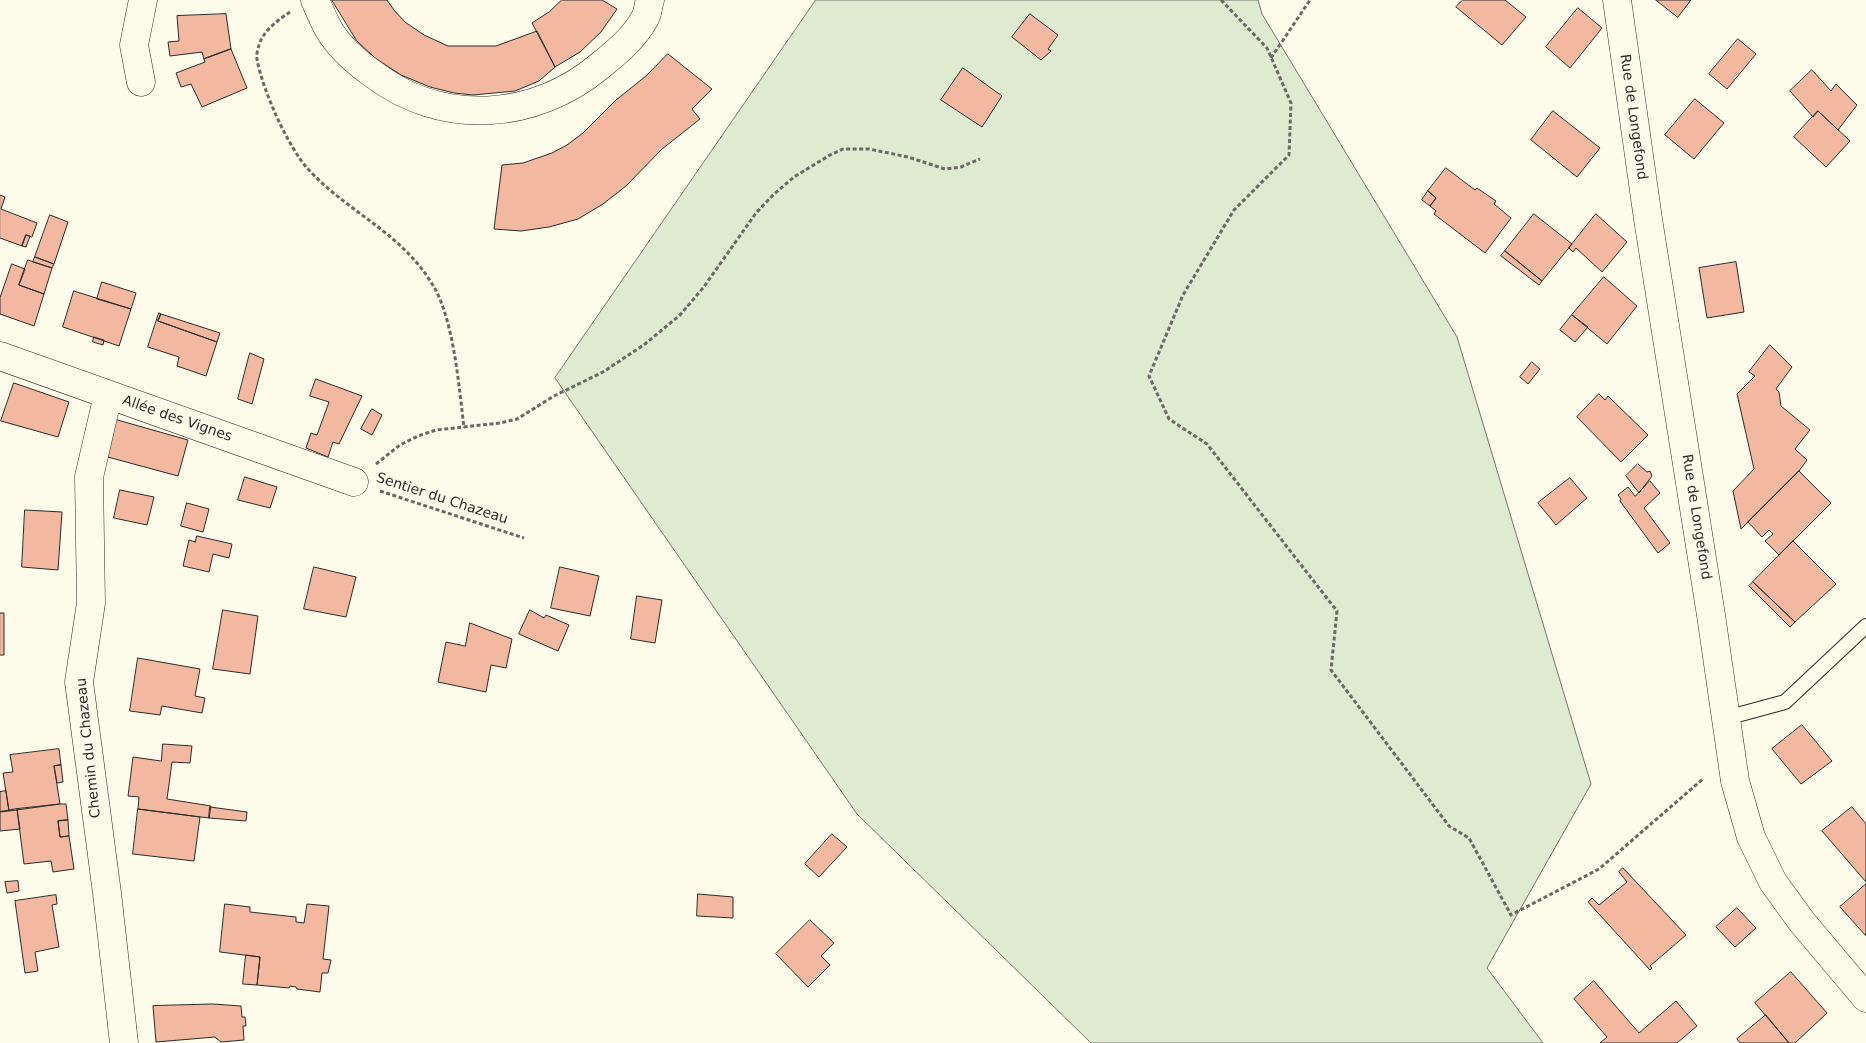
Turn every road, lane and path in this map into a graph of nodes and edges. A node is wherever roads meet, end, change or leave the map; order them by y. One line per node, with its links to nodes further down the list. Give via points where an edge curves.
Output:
1 (143, 0): 8 (street, via 134,45)
2 (650, 0): 6 (street, via 645,18 630,38 572,87 517,108 491,111 467,111 434,105 383,82 343,48)
3 (1221, 0): 7 (path, via 1267,48)
4 (1310, 0): 7 (path)
5 (1617, 0): 16 (street, Rue de Longefond)
6 (304, 5): 12 (path, via 269,28 259,42 256,57 267,93 300,160 309,171 395,239 434,288 452,343)
7 (1271, 58): 17 (path, via 1291,103 1289,155 1234,210 1183,295 1149,376 1169,419 1207,444 1337,611 1331,670 1449,826 1469,838 1511,916 1599,869)
8 (141, 82)
9 (980, 159): 12 (path, via 945,169 869,148 843,150 830,155 794,177 756,213 680,315 644,344 603,372 517,419)
10 (0, 356): 11 (street, Allée des Vignes)
11 (108, 395): 13 (street, Allée des Vignes); 19 (street, Chemin du Chazeau, via 89,477 91,603 79,682)
12 (464, 428): 13 (path, via 436,430 418,436 400,445)
13 (354, 482): 14 (path, Sentier du Chazeau)
14 (524, 538)
15 (1866, 626): 16 (lane, via 1785,702)
16 (1726, 718): 17 (street, Rue de Longefond)
17 (1731, 755): 18 (street, Rue de Longefond, via 1751,837 1773,882)
18 (1866, 998)
19 (124, 1043)

